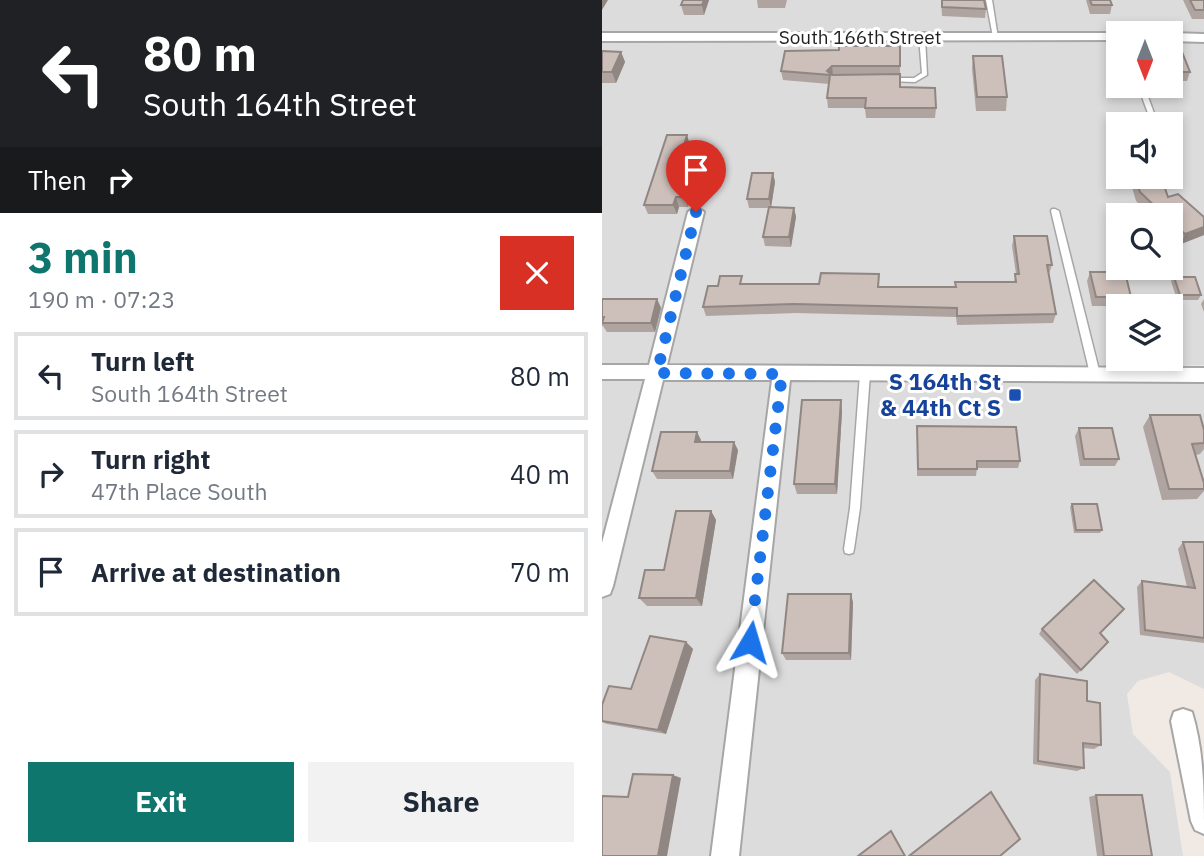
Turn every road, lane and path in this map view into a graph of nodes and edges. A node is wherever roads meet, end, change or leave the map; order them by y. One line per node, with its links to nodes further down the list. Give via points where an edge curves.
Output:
1 (989, 0): 4 (lane)
2 (602, 37): 3 (street, South 166th Street)
3 (922, 37): 4 (street, South 166th Street); 8 (lane, via 925,74 921,78)
4 (996, 37): 5 (street, South 166th Street)
5 (1106, 37)
6 (1183, 37): 7 (street)
7 (1204, 37)
8 (874, 80)
9 (1055, 211): 15 (lane)
10 (696, 212): 12 (street)
11 (602, 372): 12 (street)
12 (657, 373): 13 (street); 18 (street)
13 (782, 374): 14 (street); 21 (street)
14 (865, 374): 15 (street); 17 (lane)
15 (1095, 374): 16 (street)
16 (1204, 375)
17 (849, 549)
18 (602, 586)
19 (1183, 721): 20 (street)
20 (1204, 821)
21 (725, 856)

